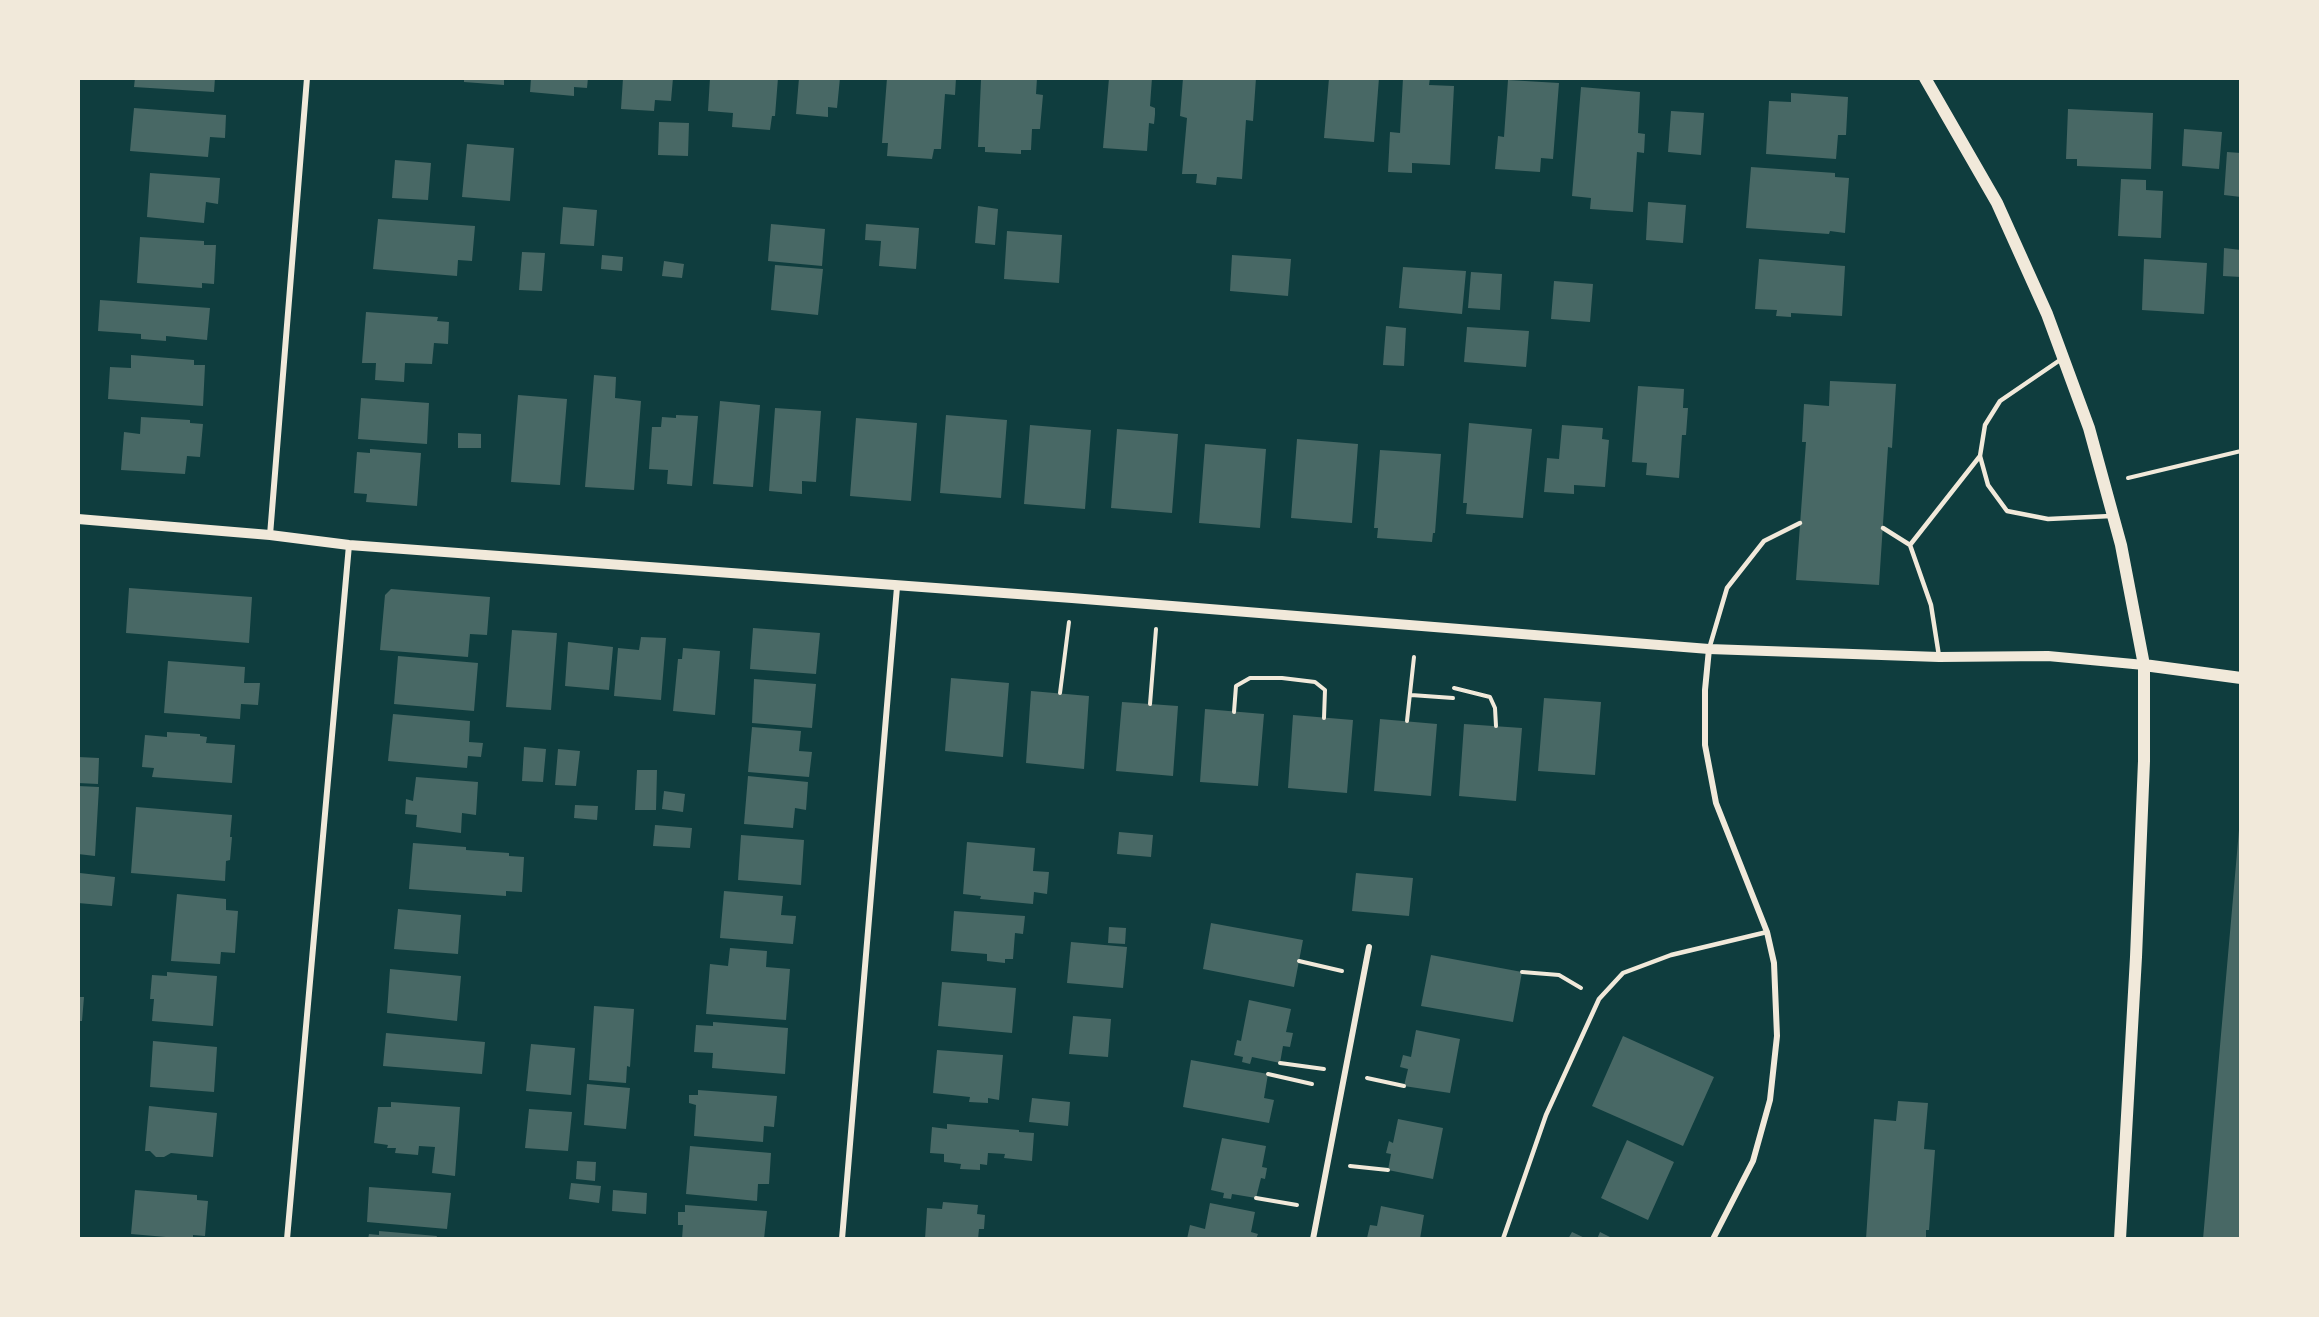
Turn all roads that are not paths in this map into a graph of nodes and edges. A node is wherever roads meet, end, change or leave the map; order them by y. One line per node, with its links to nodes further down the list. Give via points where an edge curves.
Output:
1 (306, 78): 9 (street)
2 (1925, 78): 3 (main road, via 1997,203)
3 (2063, 358): 4 (lane, via 2000,401 1985,425); 5 (main road, via 2089,428)
4 (1980, 456): 5 (lane, via 1988,485 2007,511 2048,519); 11 (lane)
5 (2113, 516): 15 (main road)
6 (78, 519): 9 (street)
7 (1800, 523): 13 (lane, via 1764,541 1726,588)
8 (1882, 528): 11 (lane)
9 (270, 535): 10 (street)
10 (349, 545): 12 (street); 19 (street)
11 (1910, 545): 14 (lane, via 1931,606)
12 (897, 586): 13 (street); 20 (street)
13 (1709, 649): 14 (street); 17 (street, via 1705,745 1716,803)
14 (1939, 657): 15 (street, via 2048,656)
15 (2144, 665): 16 (main road); 24 (main road, via 2136,957)
16 (2241, 678)
17 (1767, 932): 22 (lane, via 1671,955 1623,973 1599,999 1546,1115); 23 (street, via 1774,963 1777,1036 1770,1100 1753,1161)
18 (1369, 947): 21 (street)
19 (287, 1239)
20 (842, 1239)
21 (1313, 1239)
22 (1503, 1239)
23 (1713, 1239)
24 (2120, 1239)

